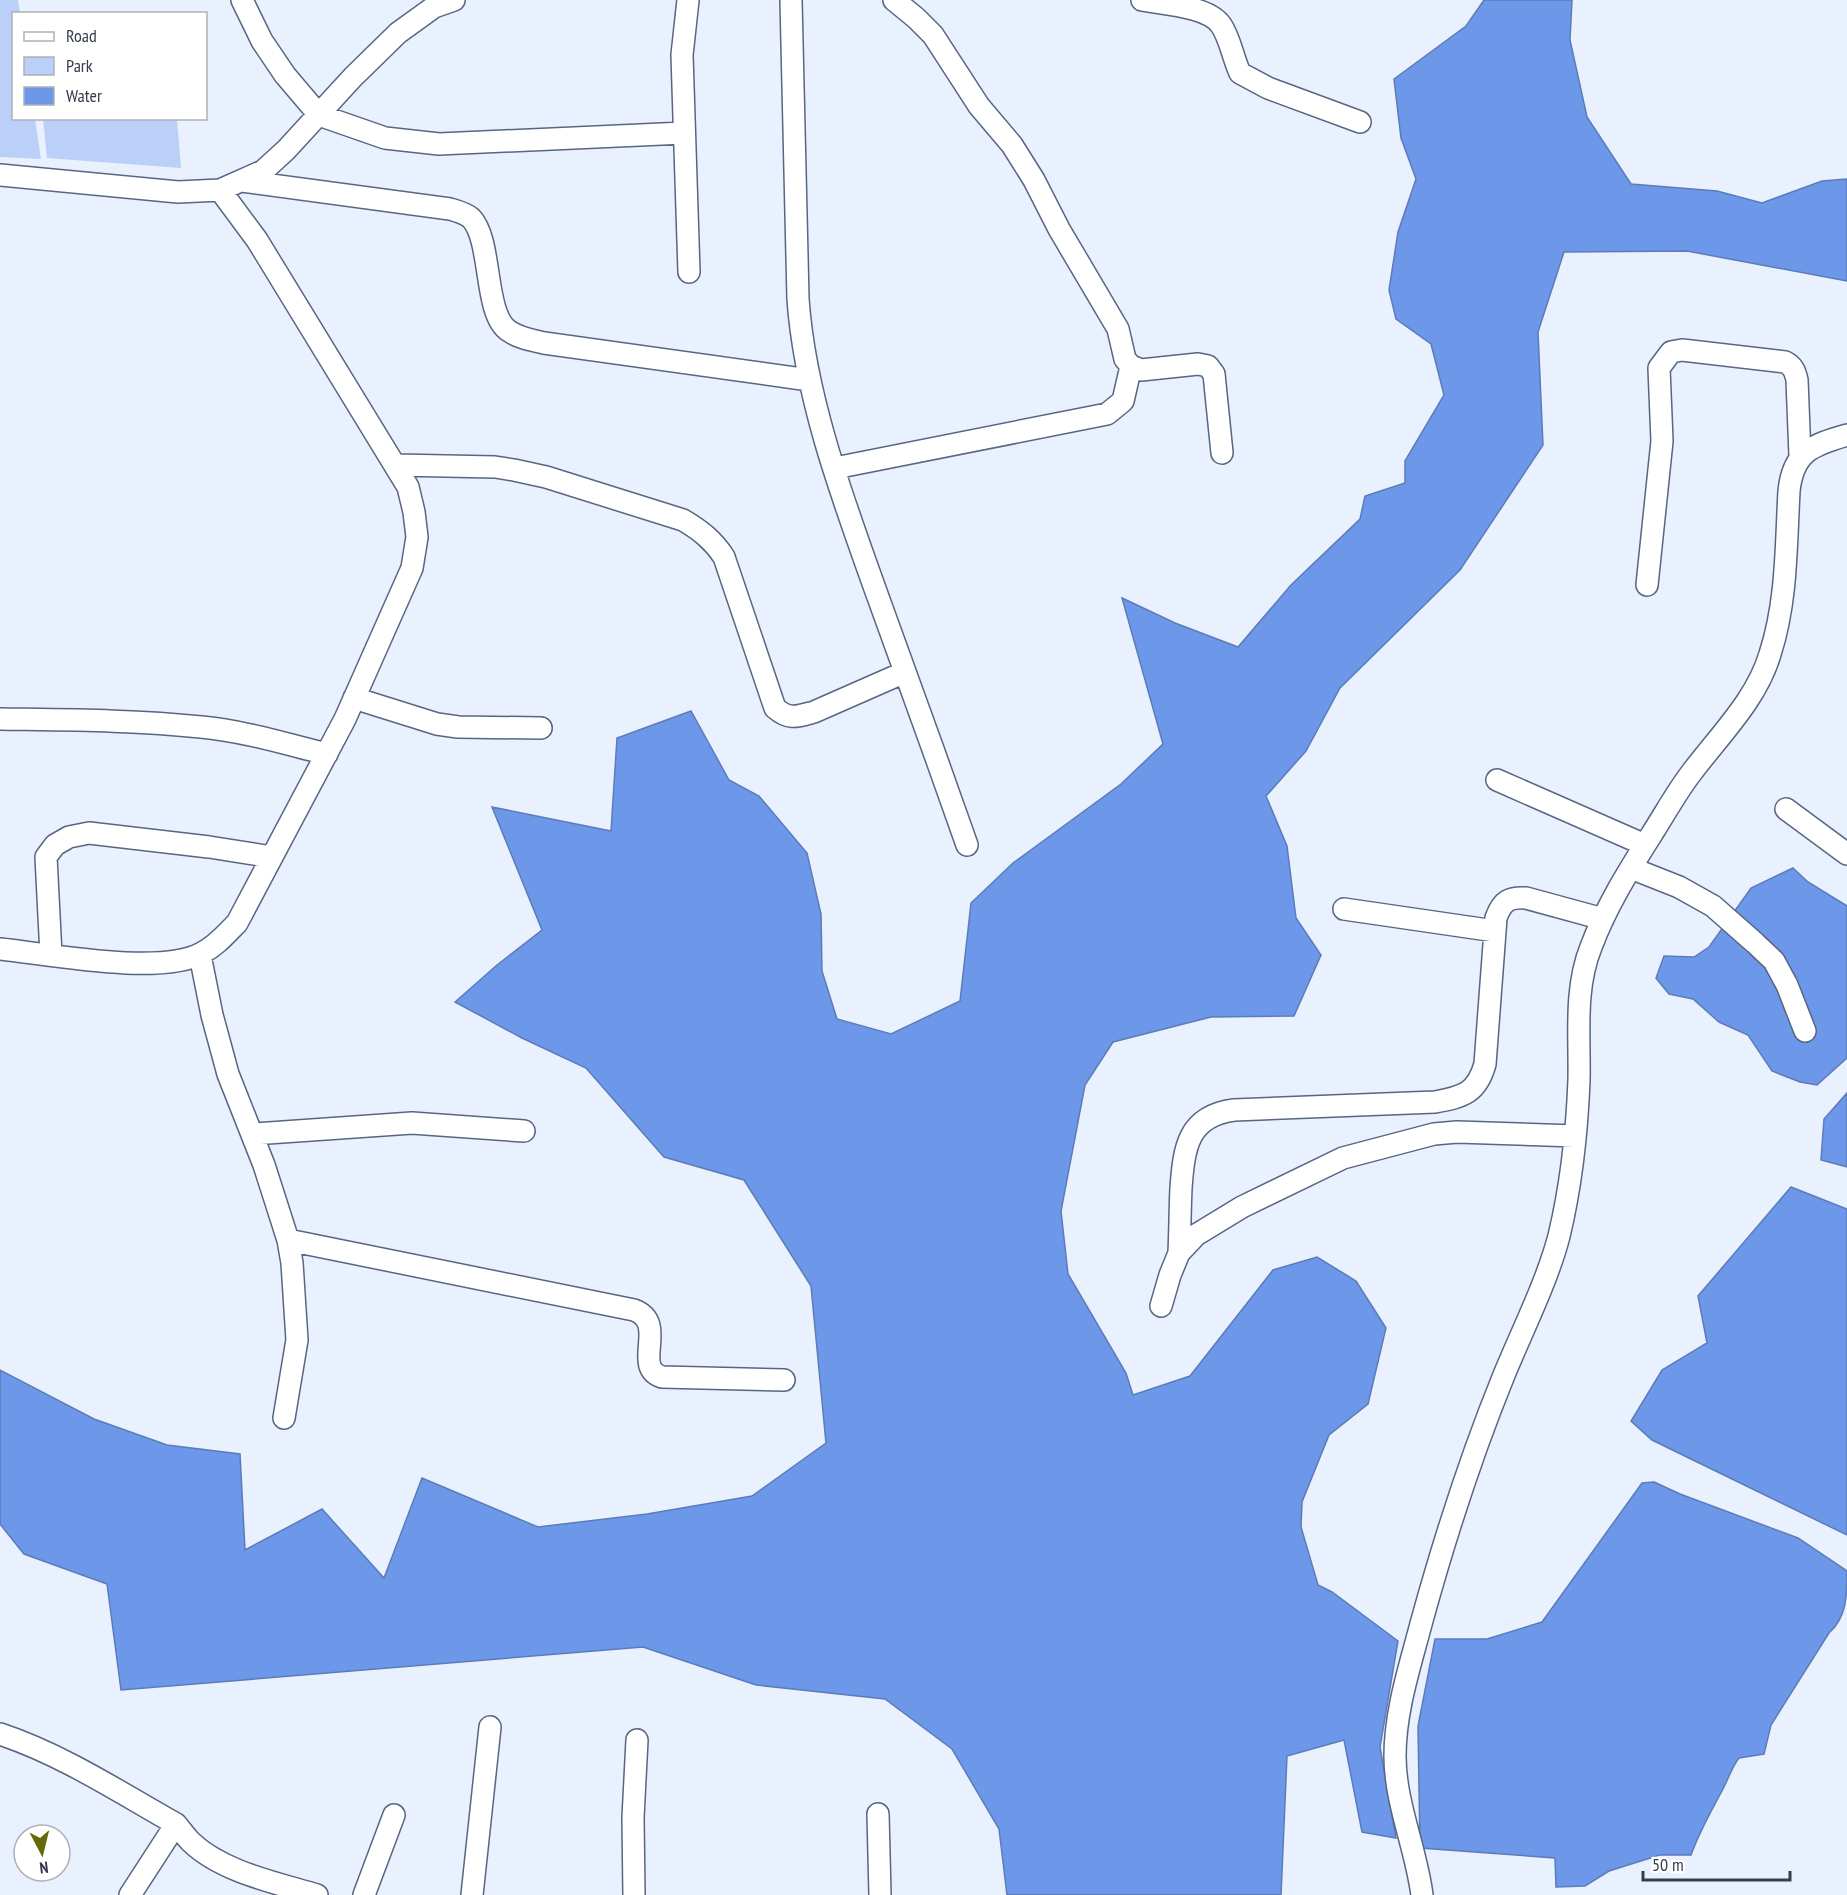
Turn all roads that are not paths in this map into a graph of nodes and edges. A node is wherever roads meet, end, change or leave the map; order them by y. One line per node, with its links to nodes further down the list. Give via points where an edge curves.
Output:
1 (242, 0): 7 (street, via 262,41)
2 (454, 0): 7 (street, via 434,7 398,33)
3 (688, 0): 9 (street, via 682,55)
4 (791, 0): 15 (street, via 798,299)
5 (894, 0): 14 (street, via 933,35 979,106 1012,145 1118,329 1125,359)
6 (1142, 0): 8 (street, via 1213,16 1221,25 1239,73)
7 (319, 115): 9 (street, via 385,138 439,144); 11 (street, via 262,171)
8 (1359, 122)
9 (684, 133): 13 (street)
10 (0, 175): 12 (street, via 178,192)
11 (242, 181): 12 (street); 15 (street, via 461,212 472,219 480,236 497,316 507,330 523,338)
12 (220, 190): 19 (street, via 256,240)
13 (689, 272)
14 (1131, 366): 17 (street, via 1141,370 1208,366 1217,388); 20 (street, via 1123,401 1107,414)
15 (809, 380): 20 (street)
16 (1847, 435): 18 (street)
17 (1222, 453)
18 (1800, 456): 21 (street, via 1797,380 1791,365 1682,350 1671,352 1659,368 1662,441); 30 (street, via 1791,477 1784,593 1771,654 1755,688 1689,776)
19 (396, 465): 22 (street, via 495,467 546,477 683,520 699,529 724,557 775,708 785,717 814,712); 23 (street, via 408,487 414,512 417,537 412,568)
20 (835, 468): 22 (street)
21 (1647, 585)
22 (905, 672): 29 (street)
23 (354, 698): 25 (street, via 437,724); 26 (street)
24 (0, 719): 26 (street, via 202,727)
25 (541, 728)
26 (327, 753): 32 (street)
27 (1497, 780): 30 (street)
28 (1786, 809): 31 (street)
29 (967, 845)
30 (1645, 845): 33 (street)
31 (1847, 854)
32 (272, 857): 38 (street, via 89,833 69,837 55,845 46,857); 39 (street, via 237,924)
33 (1631, 868): 35 (street); 40 (street, via 1713,906 1755,943 1774,961)
34 (1344, 909): 36 (street)
35 (1603, 919): 36 (street, via 1514,897 1499,908); 43 (street, via 1589,950 1581,985)
36 (1495, 931): 45 (street, via 1485,1064 1472,1089 1435,1102 1218,1112 1198,1125 1185,1148)
37 (0, 949): 38 (street)
38 (51, 955): 39 (street, via 148,964)
39 (200, 955): 42 (street, via 223,1057)
40 (1805, 1031)
41 (524, 1131): 42 (street, via 412,1123)
42 (253, 1134): 44 (street)
43 (1575, 1136): 45 (street, via 1434,1134 1343,1158 1242,1207 1196,1235); 61 (street, via 1558,1239 1481,1432 1436,1569 1401,1706 1396,1775)
44 (288, 1240): 47 (street, via 642,1312 649,1323 650,1366 662,1377); 48 (street, via 296,1293 297,1340)
45 (1179, 1253): 46 (street)
46 (1161, 1306)
47 (784, 1380)
48 (284, 1418)
49 (489, 1727): 58 (street)
50 (0, 1734): 54 (street, via 67,1762)
51 (637, 1740): 59 (street)
52 (878, 1814): 60 (street)
53 (394, 1815): 57 (street)
54 (176, 1824): 55 (street); 56 (street, via 193,1843 217,1859 245,1873)
55 (130, 1895)
56 (317, 1895)
57 (364, 1895)
58 (472, 1895)
59 (634, 1895)
60 (880, 1895)
61 (1422, 1895)

